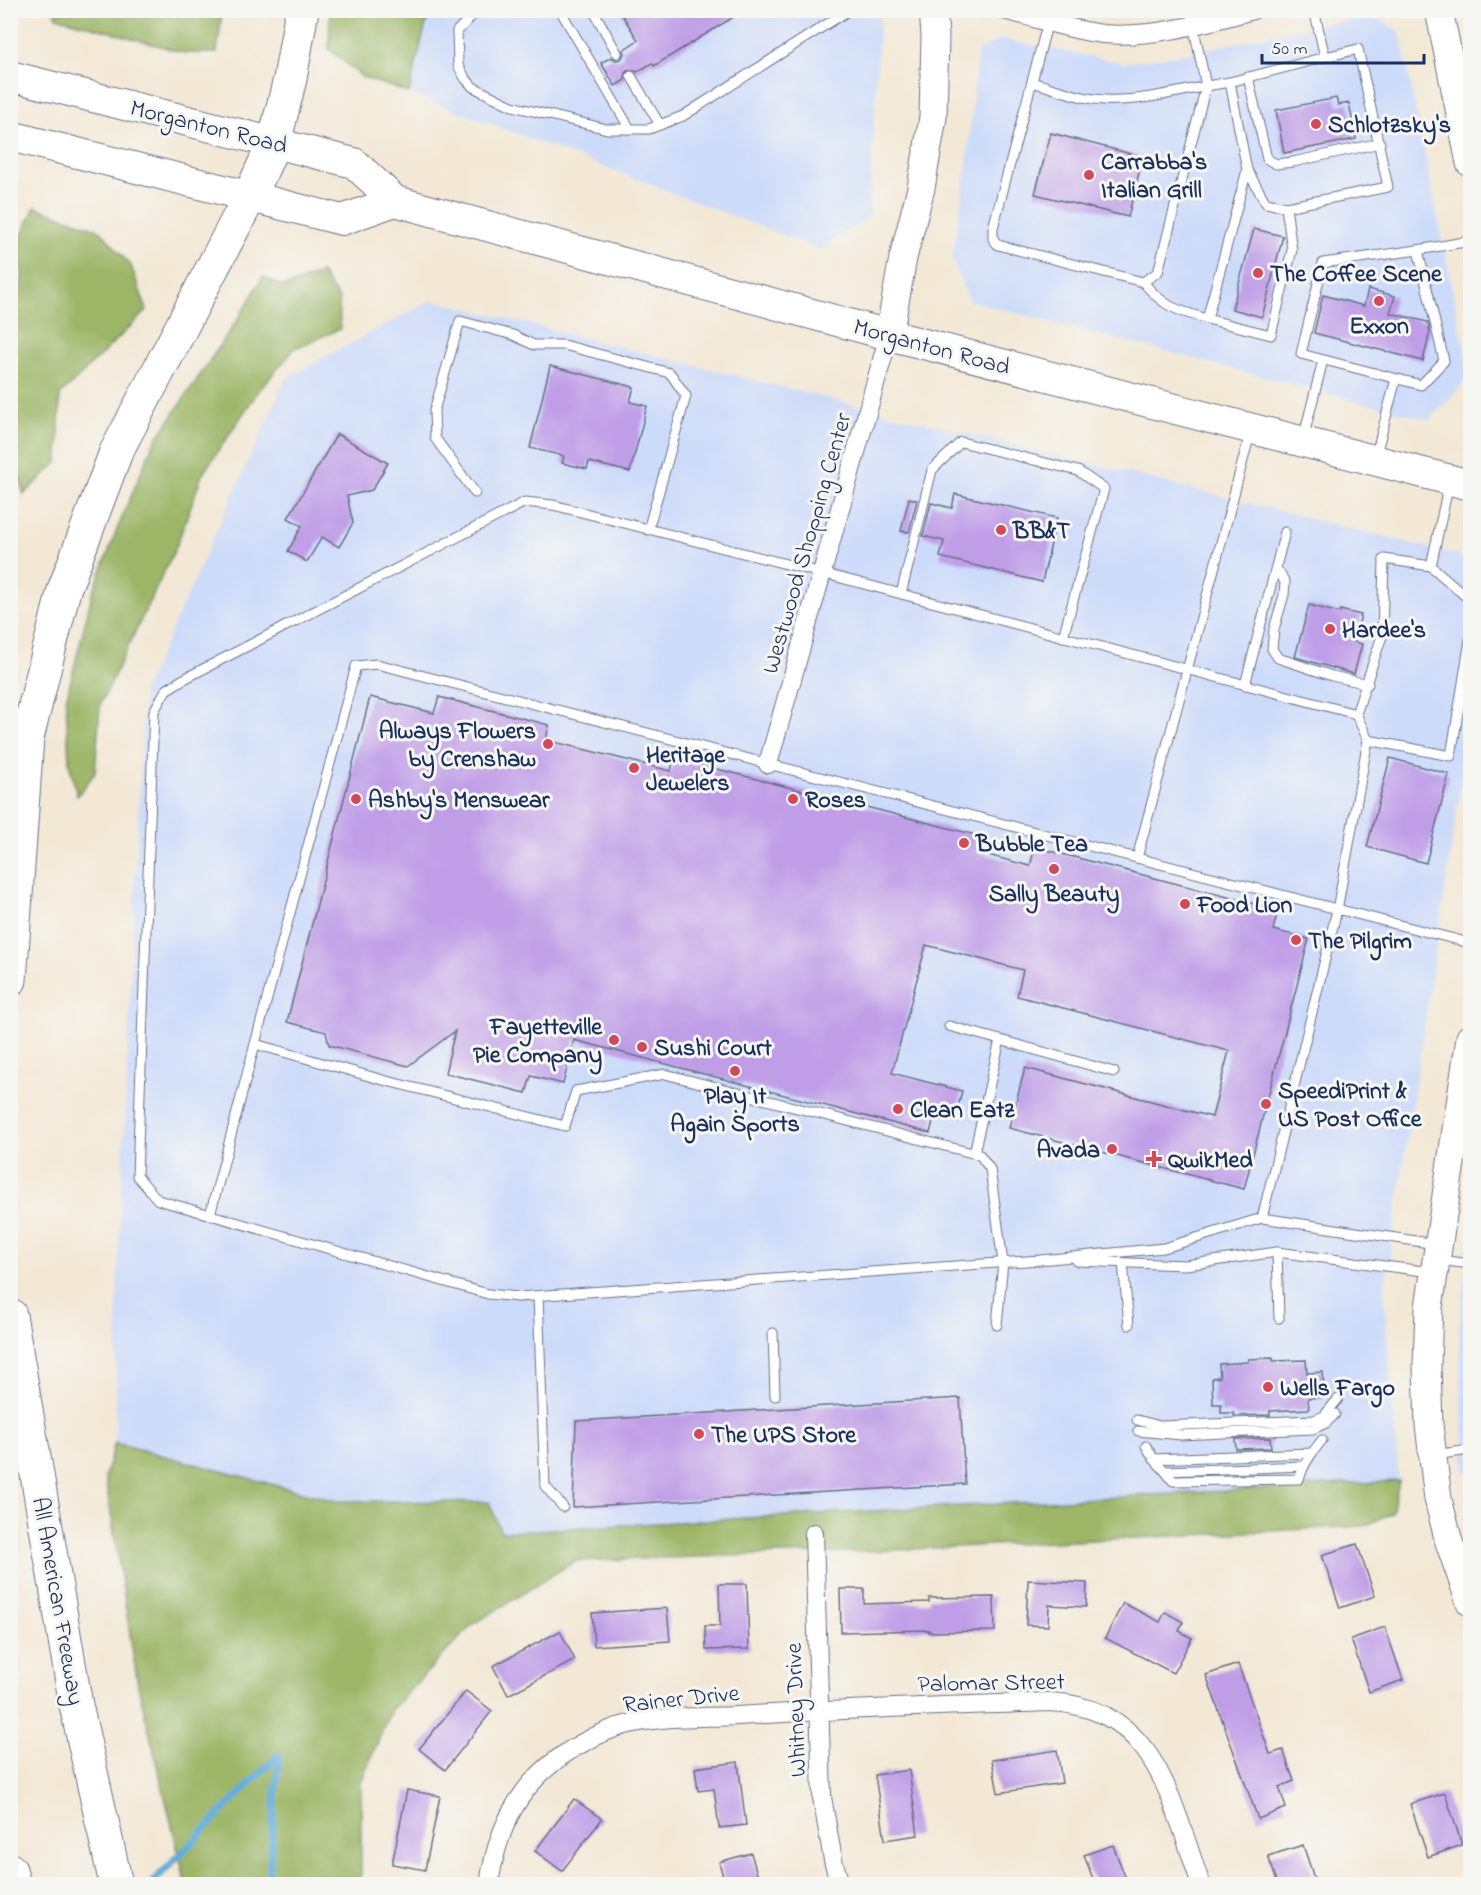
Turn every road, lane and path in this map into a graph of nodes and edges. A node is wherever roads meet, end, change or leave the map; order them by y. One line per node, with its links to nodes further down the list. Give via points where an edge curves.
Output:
1 (302, 10): 24 (highway)
2 (478, 10): 22 (lane, via 457,31 458,65 473,87 512,106 607,129)
3 (560, 10): 22 (lane)
4 (593, 10): 13 (lane)
5 (849, 10): 21 (lane, via 683,116)
6 (933, 10): 35 (main road, via 933,117)
7 (1004, 10): 11 (street)
8 (1253, 10): 12 (street)
9 (1314, 10): 14 (lane)
10 (1439, 10): 26 (main road)
11 (1050, 16): 12 (street, via 1083,30 1132,35); 18 (lane)
12 (1191, 18): 20 (lane)
13 (618, 53)
14 (1325, 57): 16 (lane); 25 (lane, via 1358,49)
15 (631, 76): 21 (lane)
16 (1248, 77): 19 (lane); 25 (lane, via 1267,159 1276,164)
17 (24, 79): 24 (main road, Morganton Road)
18 (1032, 82): 20 (lane, via 1106,100); 33 (lane, via 993,239 998,245)
19 (1230, 82): 20 (lane); 27 (lane)
20 (1206, 86): 33 (lane, via 1158,272)
21 (660, 125): 22 (lane)
22 (630, 129)
23 (14, 138): 28 (main road)
24 (274, 142): 28 (highway); 29 (main road, Morganton Road, via 354,163)
25 (1380, 143): 30 (lane, via 1388,187)
26 (1469, 151)
27 (1247, 170): 30 (lane, via 1266,203); 34 (lane)
28 (249, 198): 29 (main road, via 342,220); 61 (highway, via 116,452 64,590 27,738)
29 (395, 201): 35 (main road, Morganton Road)
30 (1286, 207): 34 (lane, via 1292,250 1271,335)
31 (1470, 241): 32 (lane)
32 (1418, 250): 36 (lane, via 1323,263 1301,354); 37 (lane, via 1444,361 1421,385)
33 (1143, 282): 34 (lane, via 1166,305)
34 (1207, 319)
35 (889, 335): 38 (main road, Morganton Road); 47 (street, Westwood Shopping Center)
36 (1323, 360): 37 (lane); 39 (lane)
37 (1396, 379): 40 (lane)
38 (1251, 428): 39 (main road, Morganton Road); 52 (lane)
39 (1302, 441): 40 (main road, Morganton Road)
40 (1374, 460): 41 (main road, Morganton Road)
41 (1460, 482): 45 (lane)
42 (475, 493): 43 (lane, via 435,438 434,411 460,321 513,335 534,345 564,345 670,374 686,396)
43 (648, 530): 47 (lane); 69 (lane, via 553,505 525,502 166,690 154,711 137,1176 158,1200)
44 (1285, 532): 46 (lane)
45 (1431, 566): 49 (lane); 53 (lane, via 1384,559 1382,636)
46 (1276, 568): 53 (lane, via 1285,582 1272,649 1278,658); 54 (lane)
47 (822, 573): 48 (lane); 57 (street, Westwood Shopping Center)
48 (900, 594): 50 (lane); 50 (lane, via 932,470 961,442 1078,471 1104,489)
49 (1470, 600)
50 (1063, 637): 52 (lane)
51 (1470, 640): 56 (lane, via 1451,756)
52 (1186, 669): 54 (lane); 58 (lane)
53 (1368, 684): 55 (lane)
54 (1245, 685): 55 (lane)
55 (1356, 714): 56 (lane)
56 (1368, 740): 59 (lane)
57 (768, 764): 58 (lane); 64 (lane, via 377,664 356,666)
58 (1137, 858): 59 (lane)
59 (1337, 910): 60 (lane); 70 (lane)
60 (1470, 943)
61 (10, 980)
62 (950, 1026): 63 (lane)
63 (1000, 1040): 66 (lane); 68 (lane)
64 (255, 1044): 68 (lane, via 565,1126 576,1091 665,1074); 69 (lane)
65 (1469, 1052): 67 (main road)
66 (1114, 1072)
67 (1465, 1118): 72 (main road)
68 (974, 1153): 74 (lane, via 990,1169)
69 (210, 1215): 77 (lane, via 488,1294)
70 (1262, 1218): 72 (lane); 73 (lane, via 1164,1248)
71 (1277, 1252): 72 (lane); 75 (lane, via 1186,1265); 79 (lane)
72 (1437, 1259): 76 (lane); 92 (main road, via 1427,1366)
73 (1040, 1260): 74 (lane); 75 (lane)
74 (1003, 1262): 77 (lane); 81 (lane)
75 (1122, 1263): 80 (lane)
76 (1470, 1264)
77 (538, 1296): 94 (lane, via 545,1486)
78 (10, 1315): 100 (highway, All American Freeway, via 76,1705)
79 (1279, 1318)
80 (1129, 1325)
81 (997, 1326)
82 (773, 1333): 83 (lane)
83 (775, 1396)
84 (1338, 1399): 86 (lane, via 1324,1416 1314,1420 1160,1426)
85 (1335, 1414): 87 (lane, via 1313,1429 1181,1435)
86 (1137, 1420)
87 (1138, 1431)
88 (1322, 1440): 91 (lane)
89 (1146, 1446): 93 (lane)
90 (1470, 1450): 92 (lane)
91 (1312, 1453): 93 (lane); 93 (lane, via 1304,1466 1165,1471)
92 (1433, 1456): 96 (main road, via 1438,1499)
93 (1154, 1459)
94 (563, 1507)
95 (814, 1533): 97 (street, Whitney Drive)
96 (1470, 1602)
97 (820, 1711): 101 (street, Rainer Drive, via 641,1721 582,1743 535,1779 517,1802 499,1837); 102 (street, Whitney Drive, via 822,1797); 103 (street, Palomar Street, via 1050,1702 1094,1710 1120,1724 1150,1755 1164,1782)
98 (10, 1870): 99 (highway)
99 (14, 1884)
100 (116, 1884)
101 (489, 1884)
102 (840, 1884)
103 (1201, 1884)

